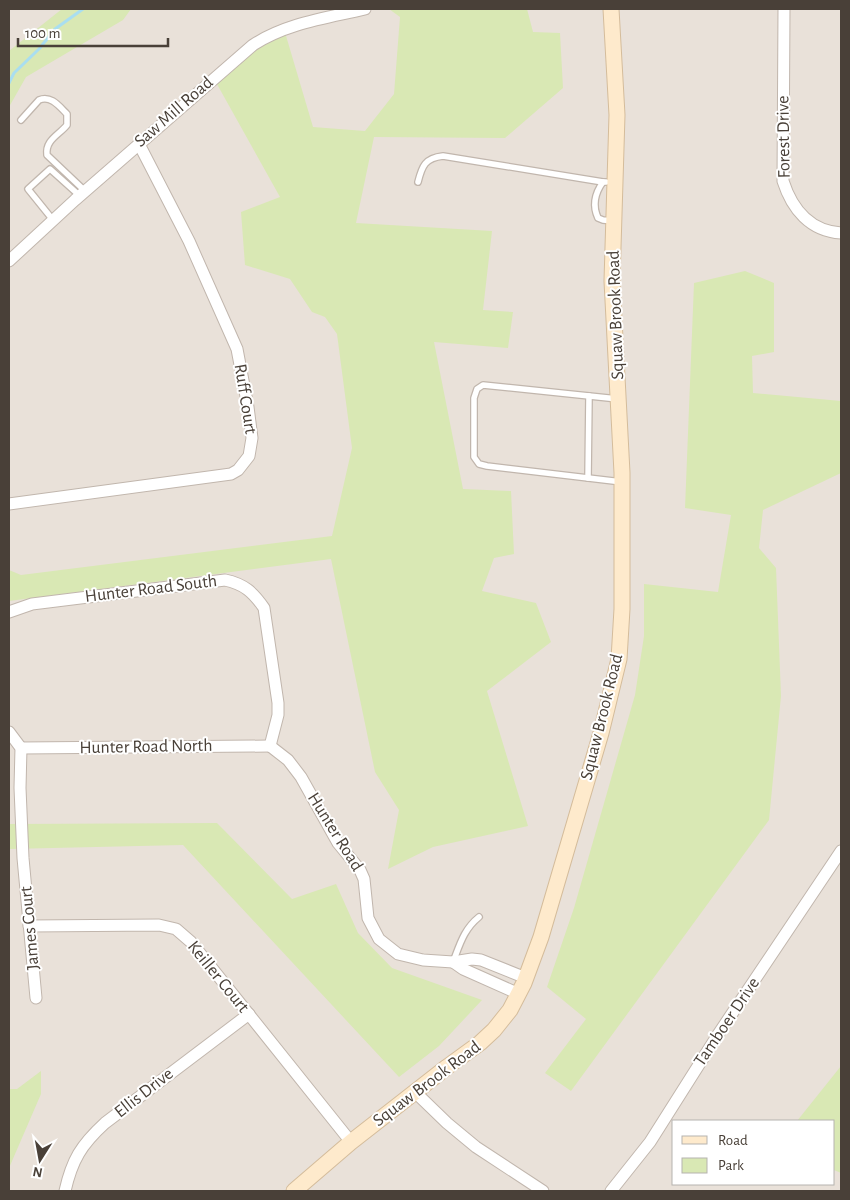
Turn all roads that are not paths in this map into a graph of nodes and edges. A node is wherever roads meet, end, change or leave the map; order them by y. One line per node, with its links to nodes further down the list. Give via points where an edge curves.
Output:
1 (365, 9): 5 (street, Saw Mill Road, via 299,24 264,38 234,60)
2 (611, 9): 7 (street, Squaw Brook Road, via 617,115)
3 (784, 9): 10 (street, Forest Drive, via 783,181 791,203 806,220 825,230)
4 (21, 120): 8 (lane, via 42,98 53,101 67,114 67,125 49,142 48,156)
5 (139, 144): 8 (street, Saw Mill Road); 16 (street, Ruff Court, via 189,240 237,349 252,438 249,456 231,474)
6 (418, 182): 7 (lane, via 427,162 442,156)
7 (609, 182): 13 (street, Squaw Brook Road)
8 (82, 194): 9 (street, Saw Mill Road); 9 (lane, via 50,169 28,189)
9 (53, 220): 11 (street, Saw Mill Road)
10 (841, 233)
11 (9, 261)
12 (589, 396): 13 (lane); 14 (lane); 14 (lane, via 483,386 476,389 474,398 474,457 479,464)
13 (619, 399): 15 (street, Squaw Brook Road)
14 (588, 478): 15 (lane)
15 (622, 482): 25 (street, Squaw Brook Road, via 619,658 563,865)
16 (9, 504)
17 (9, 612): 19 (street, Hunter Road South, via 32,604 225,580 238,582 257,597 264,608 278,703)
18 (9, 732): 20 (street)
19 (270, 746): 20 (street, Hunter Road North); 24 (street, Hunter Road, via 288,760 338,843 360,870 368,918 379,939 398,954)
20 (21, 748): 23 (street, James Court, via 23,858)
21 (841, 851): 34 (street, Tamboer Drive, via 650,1142)
22 (479, 917): 24 (lane, via 464,934)
23 (29, 926): 27 (street, James Court); 28 (street, Keiller Court, via 159,925 176,929 191,942)
24 (453, 962): 25 (street, Hunter Road, via 481,960); 26 (street, Hunter Road)
25 (526, 978): 26 (street, Squaw Brook Road)
26 (519, 994): 29 (street, Squaw Brook Road, via 494,1030)
27 (36, 998)
28 (249, 1014): 30 (street, Keiller Court); 31 (street, Ellis Drive, via 94,1134 78,1153)
29 (415, 1092): 30 (street, Squaw Brook Road); 33 (street, via 476,1147)
30 (351, 1142): 32 (street, Squaw Brook Road)
31 (65, 1191)
32 (294, 1191)
33 (543, 1191)
34 (611, 1191)

